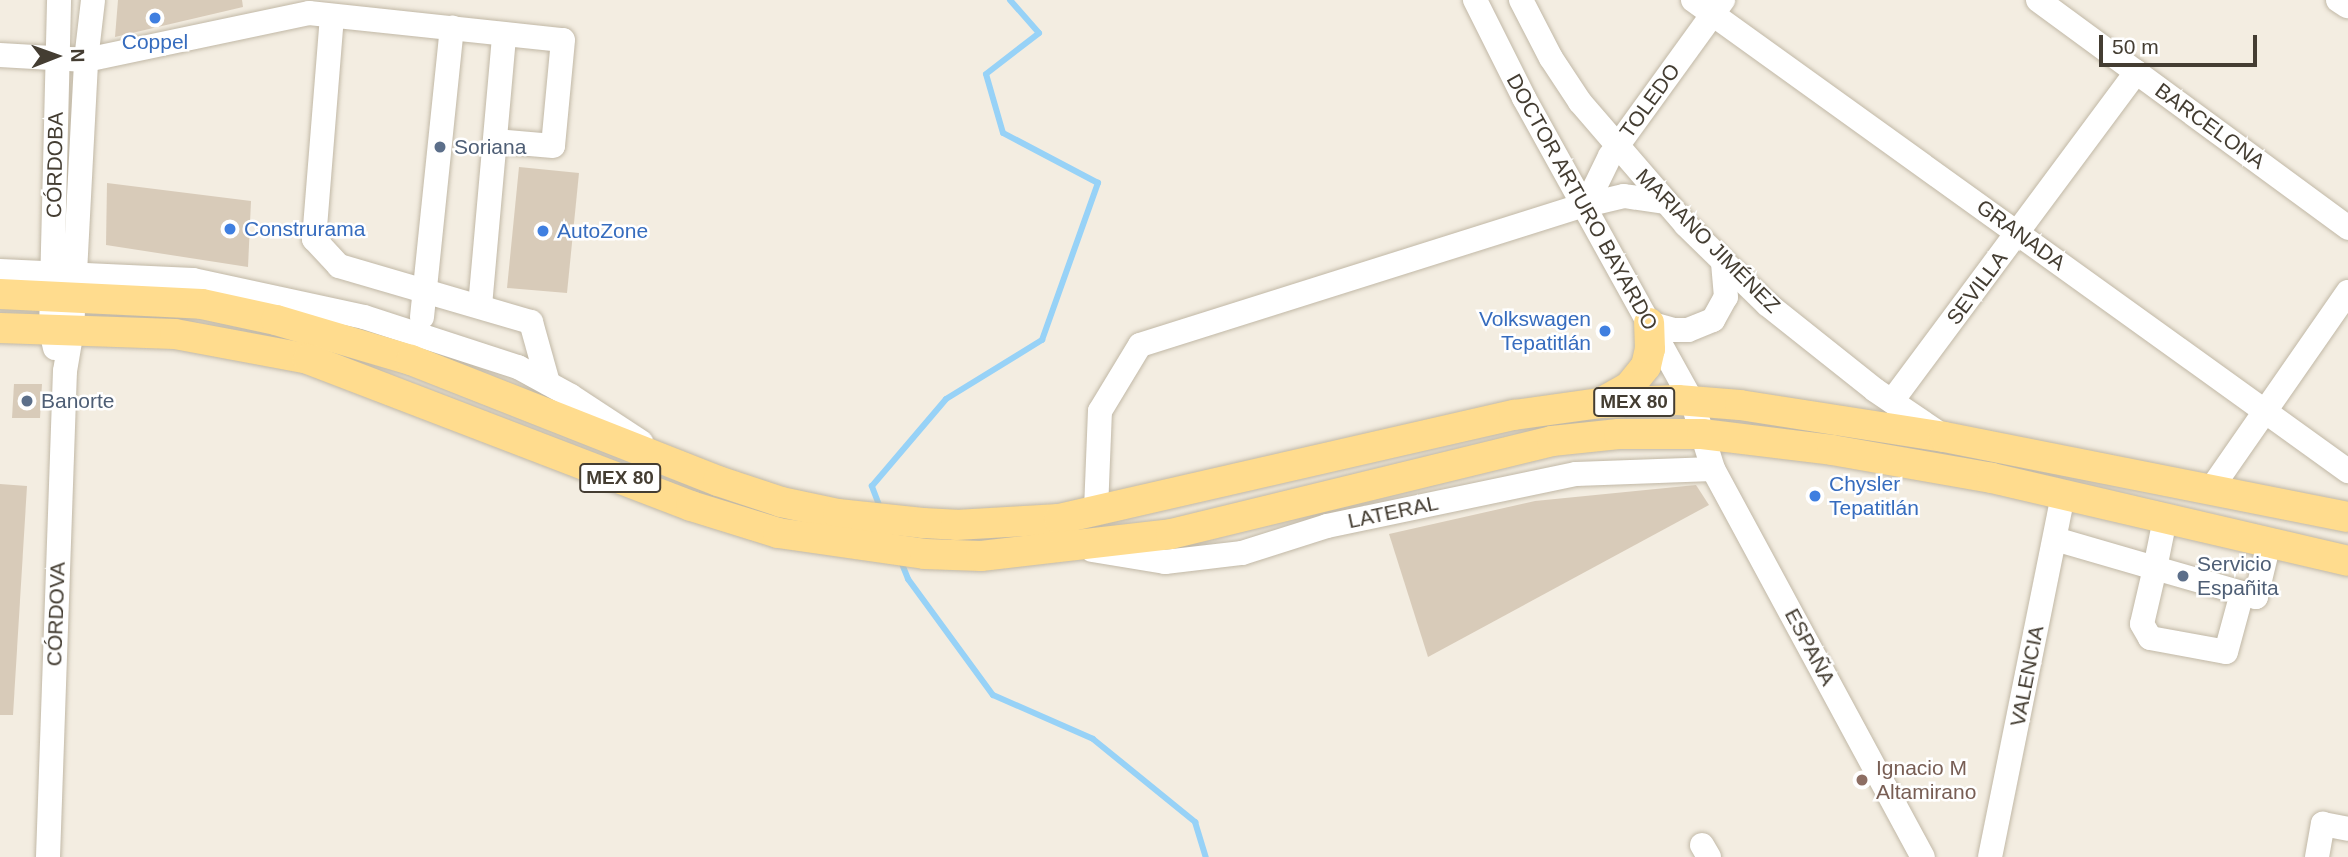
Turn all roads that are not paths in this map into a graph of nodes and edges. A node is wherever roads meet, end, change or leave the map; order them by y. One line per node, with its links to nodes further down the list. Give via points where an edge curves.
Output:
1 (59, 0): 11 (street, CÓRDOBA)
2 (93, 0): 12 (street, CÓRDOBA)
3 (1475, 0): 17 (street, DOCTOR ARTURO BAYARDO)
4 (1521, 0): 15 (street, MARIANO JIMÉNEZ, via 1566,80)
5 (2038, 0): 13 (street, BARCELONA)
6 (1710, 5): 15 (street, TOLEDO); 19 (street, GRANADA)
7 (332, 16): 8 (street); 12 (street, via 309,13); 23 (street, via 314,239 339,266)
8 (453, 28): 9 (street); 23 (street)
9 (504, 36): 14 (street); 14 (street, via 564,40 553,146)
10 (0, 55): 11 (street)
11 (58, 59): 12 (street); 22 (street, CÓRDOBA)
12 (86, 60): 22 (street, CÓRDOBA)
13 (2136, 72): 18 (street, BARCELONA); 19 (street, SEVILLA)
14 (495, 141): 28 (street)
15 (1616, 146): 16 (street, MARIANO JIMÉNEZ); 17 (street, TOLEDO)
16 (1665, 202): 17 (street, via 1623,196); 20 (street, MARIANO JIMÉNEZ)
17 (1582, 206): 30 (street, DOCTOR ARTURO BAYARDO); 45 (street, via 1140,345 1100,411)
18 (2348, 228)
19 (2018, 233): 35 (street, SEVILLA); 37 (street, GRANADA)
20 (1723, 263): 30 (street, via 1726,297 1713,320 1688,330); 35 (street, MARIANO JIMÉNEZ)
21 (0, 271): 22 (street)
22 (63, 285): 25 (main road, MEX 80); 26 (street, via 193,280); 27 (main road, MEX 80); 32 (street, CÓRDOBA)
23 (425, 290): 28 (street); 29 (street)
24 (2348, 292): 37 (street)
25 (0, 294)
26 (283, 298): 27 (street); 33 (street, via 378,321 519,367)
27 (202, 304): 40 (main road, MEX 80, via 276,320 411,360)
28 (480, 306): 33 (street, via 531,322)
29 (422, 317)
30 (1649, 323): 34 (street, DOCTOR ARTURO BAYARDO); 36 (main road, via 1646,366 1629,387)
31 (0, 328): 32 (main road, MEX 80)
32 (62, 330): 50 (main road, MEX 80, via 175,334 308,359 691,506 778,533 925,554 981,556); 55 (street, CÓRDOVA, via 65,371)
33 (548, 383): 40 (street)
34 (1692, 401): 36 (main road, MEX 80); 38 (street, DOCTOR ARTURO BAYARDO); 39 (main road, MEX 80)
35 (1892, 401): 39 (street, MARIANO JIMÉNEZ)
36 (1599, 403): 45 (main road, MEX 80, via 1514,415)
37 (2266, 410): 42 (street, GRANADA); 43 (street)
38 (1702, 434): 41 (street, ESPAÑA); 44 (main road, MEX 80, via 1832,450); 50 (main road, MEX 80, via 1619,434 1552,442 1171,534)
39 (1944, 437): 43 (main road, MEX 80)
40 (670, 462): 45 (main road, MEX 80, via 781,502 838,514 956,525 1059,519)
41 (1713, 469): 50 (street, LATERAL, via 1576,474 1327,526 1242,553 1165,562); 56 (street, ESPAÑA)
42 (2348, 471)
43 (2211, 489): 46 (main road, MEX 80)
44 (2063, 495): 47 (main road, MEX 80); 48 (street, VALENCIA)
45 (1096, 510)
46 (2343, 516): 47 (main road, via 2199,512)
47 (2165, 519): 49 (main road, MEX 80); 52 (street)
48 (2054, 539): 52 (street); 57 (street, VALENCIA)
49 (2269, 543): 51 (main road, MEX 80); 53 (street, via 2256,597)
50 (1076, 547)
51 (2348, 561)
52 (2155, 568): 53 (street); 53 (street, via 2142,624 2150,638 2226,652)
53 (2242, 593)
54 (2348, 829): 58 (street, via 2323,824)
55 (48, 857)
56 (1923, 857)
57 (1990, 857)
58 (2317, 857)

